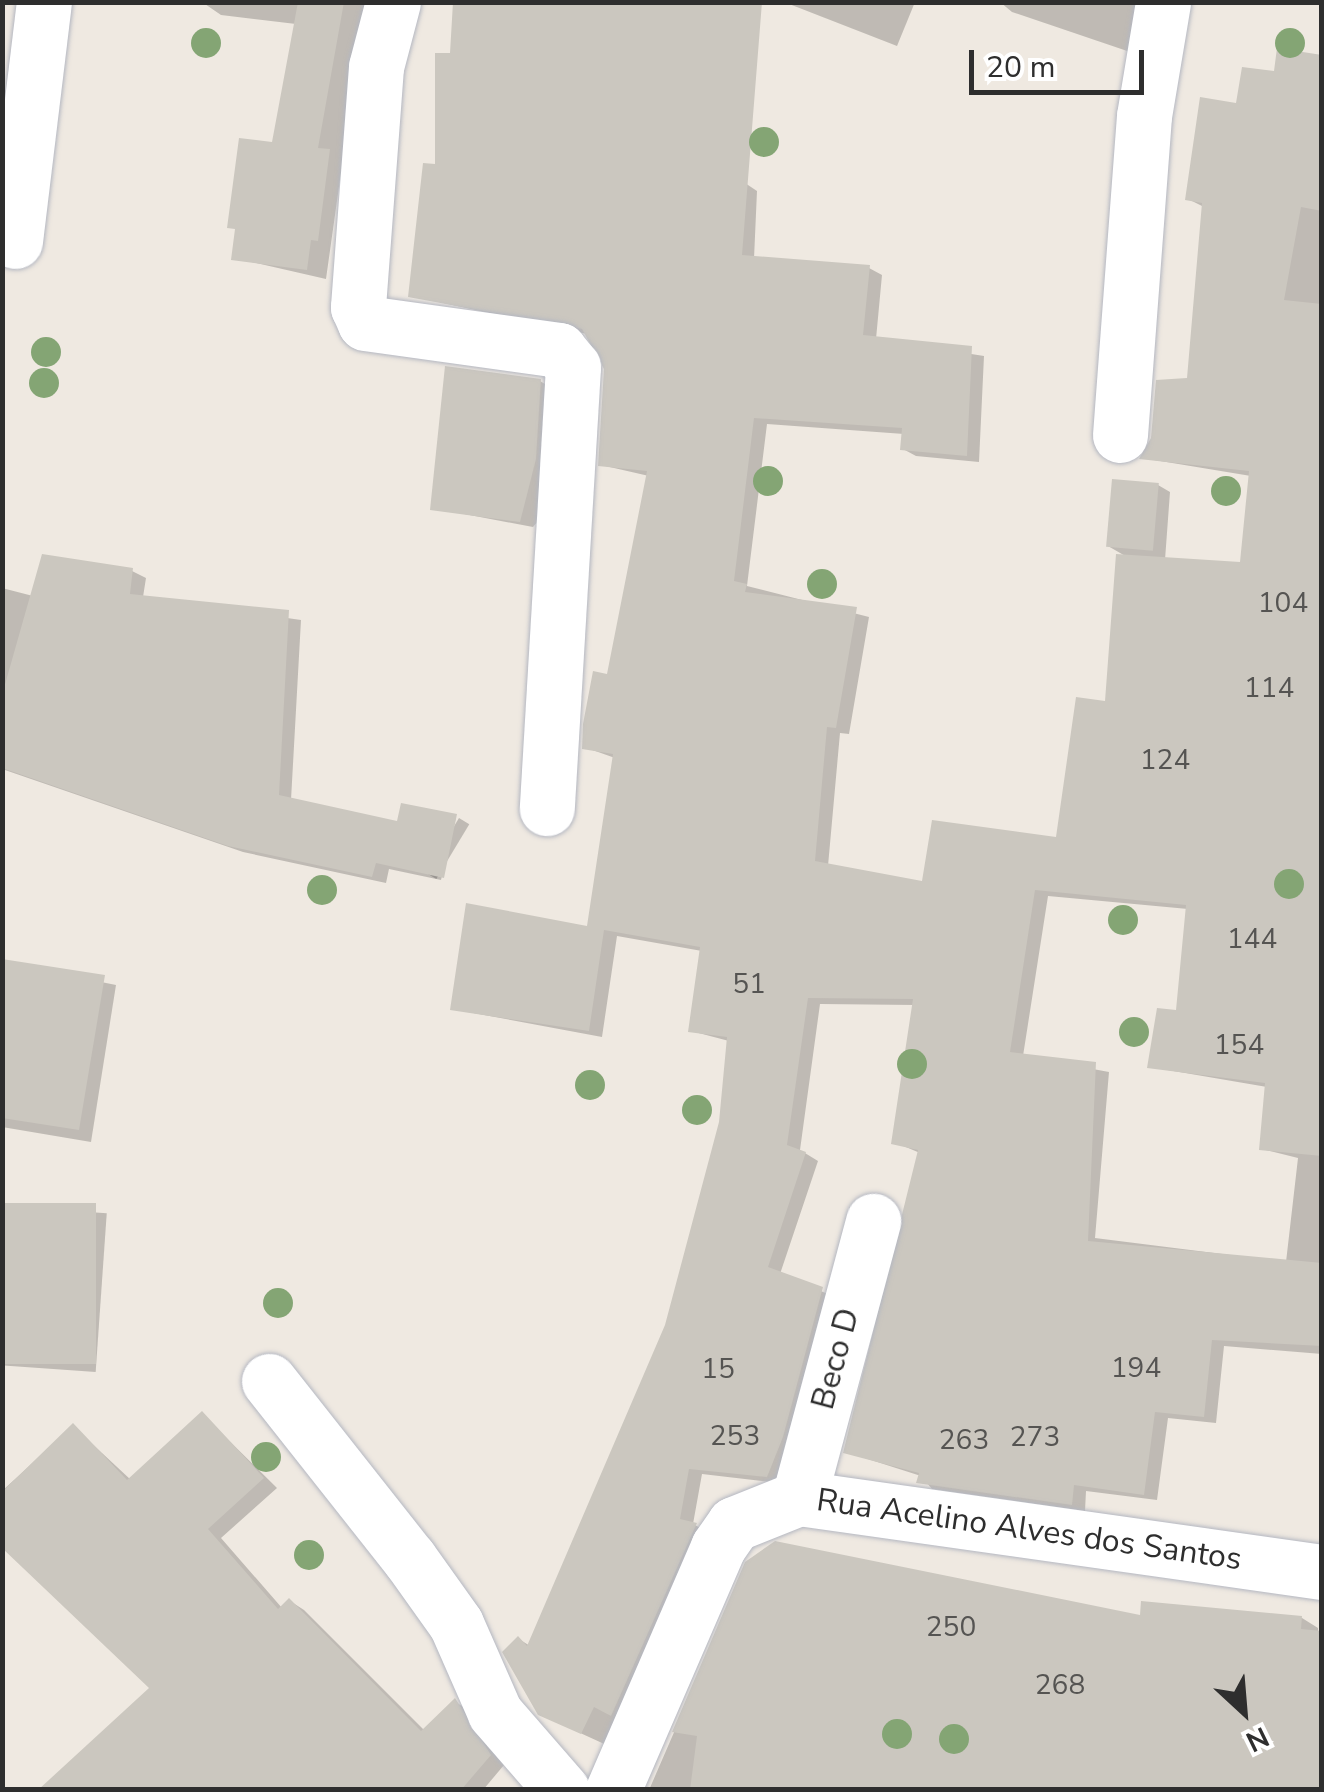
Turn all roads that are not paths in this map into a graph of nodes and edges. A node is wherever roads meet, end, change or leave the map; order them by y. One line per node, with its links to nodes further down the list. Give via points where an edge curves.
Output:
1 (44, 2): 4 (street)
2 (393, 2): 6 (street, via 376,67 358,306 364,322 559,350 573,367)
3 (1163, 2): 5 (street, via 1144,116)
4 (15, 241)
5 (1120, 435)
6 (546, 808)
7 (873, 1221): 9 (street, Beco D)
8 (269, 1382): 11 (street, via 409,1558 456,1624 496,1713)
9 (799, 1498): 10 (street, Rua Acelino Alves dos Santos); 12 (street, Rua Acelino Alves dos Santos, via 734,1524 718,1547)
10 (1322, 1572)
11 (562, 1790)
12 (614, 1790)

